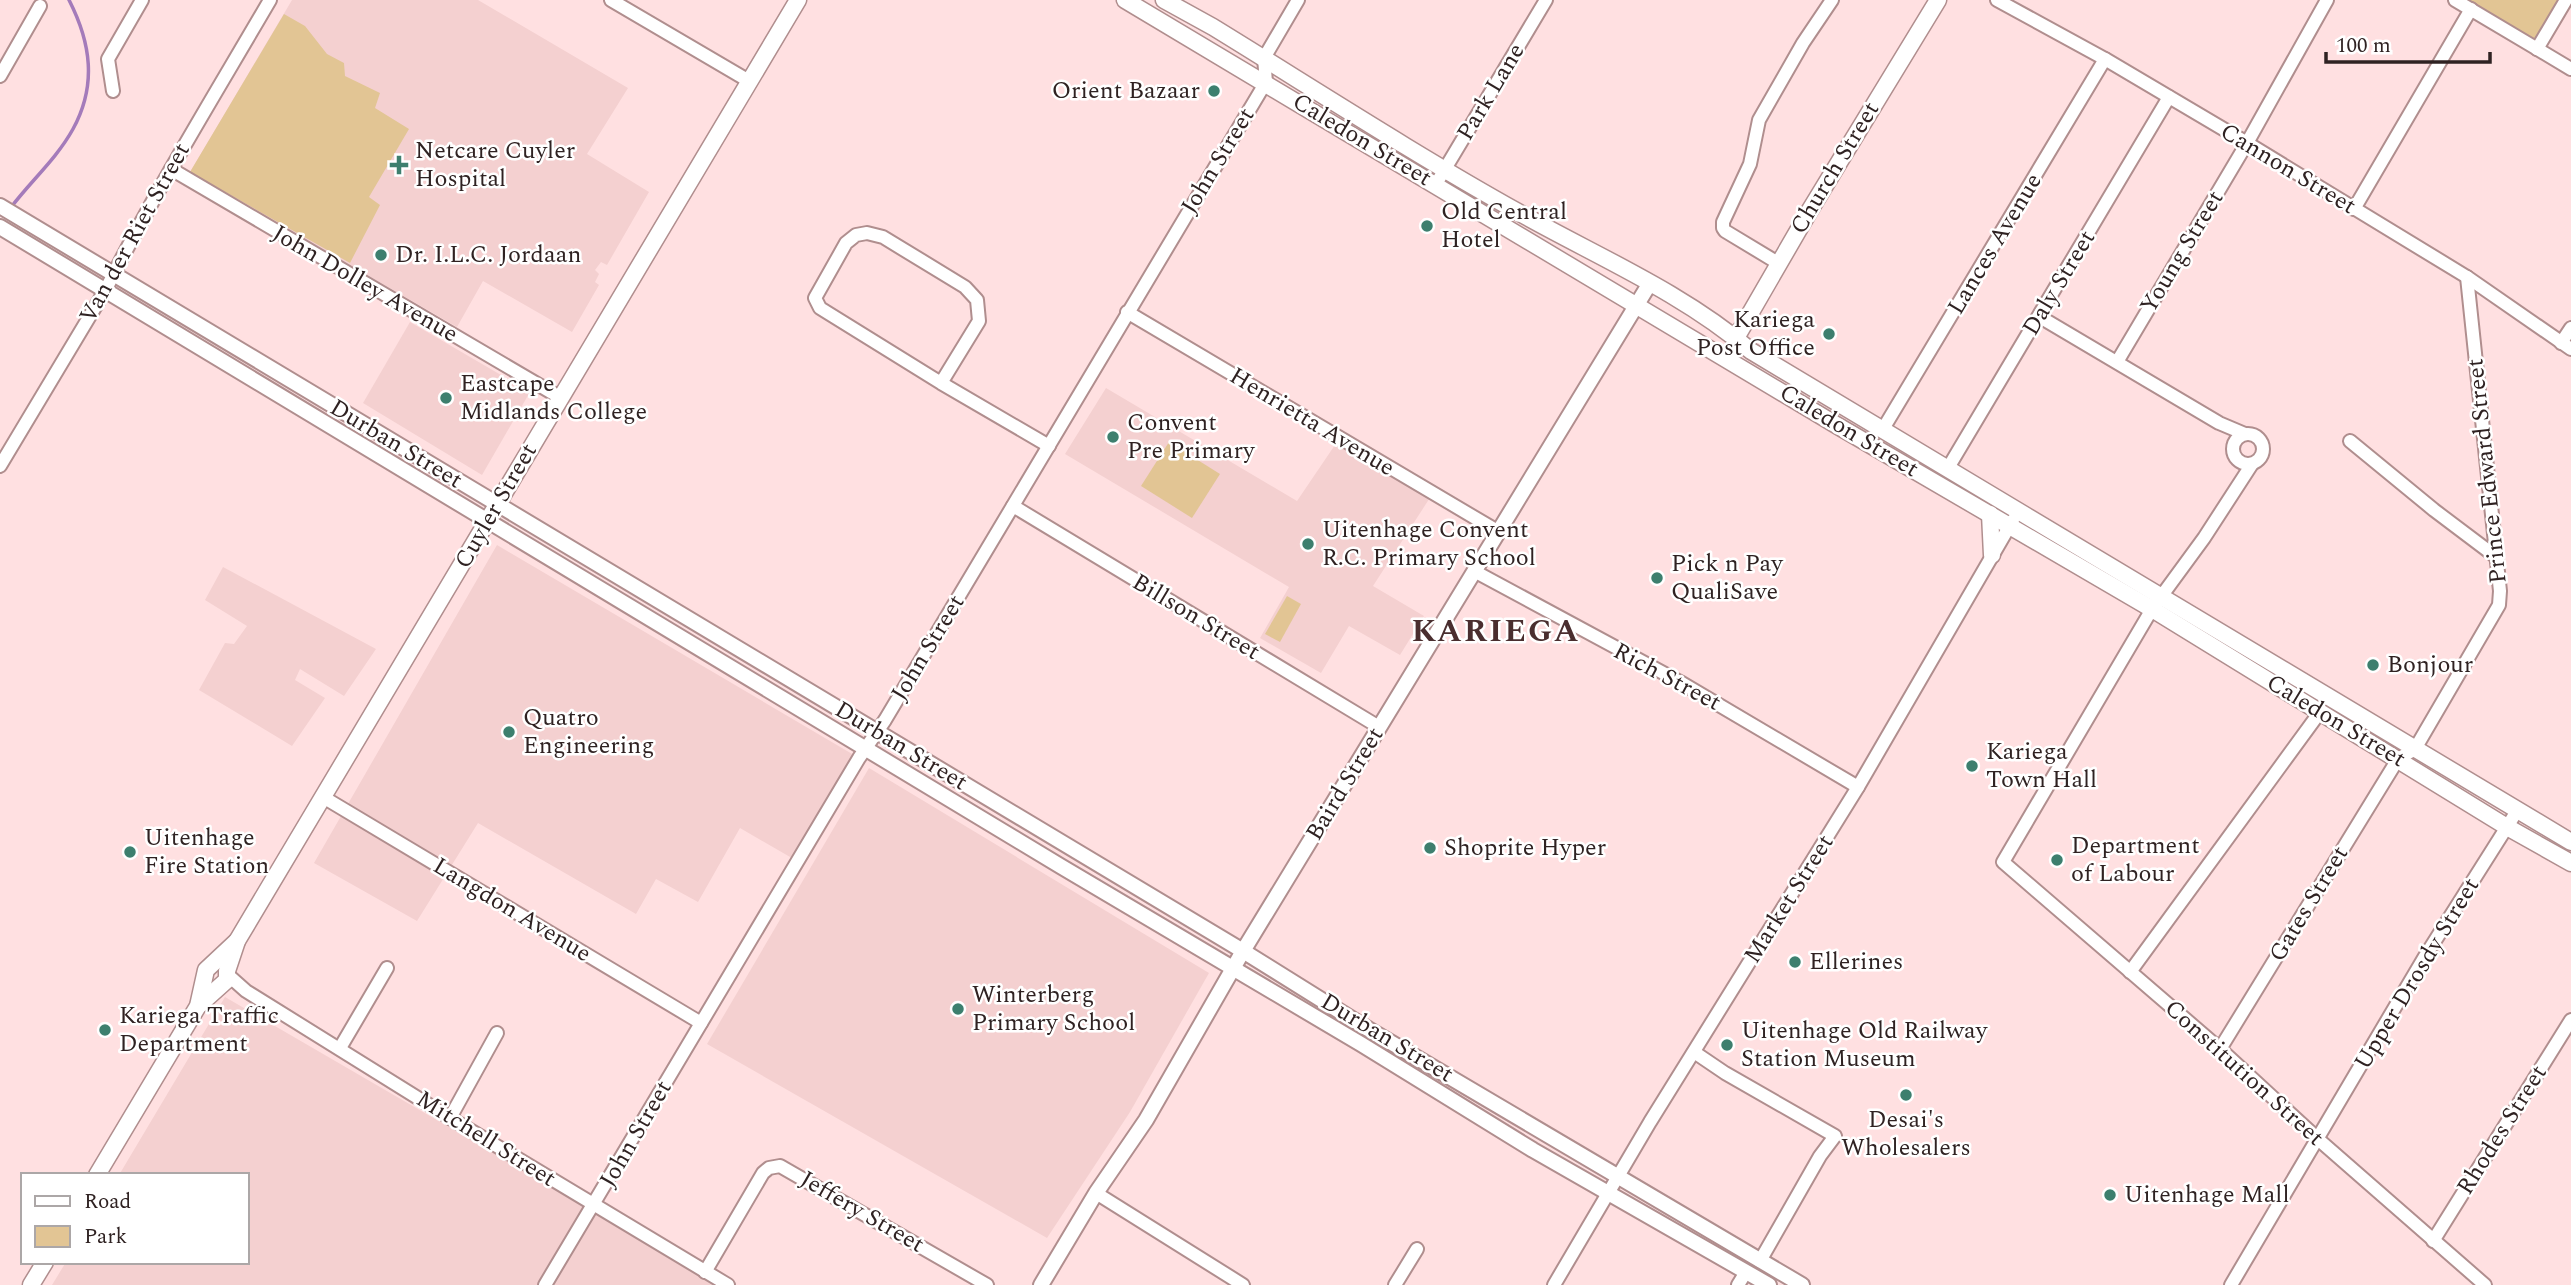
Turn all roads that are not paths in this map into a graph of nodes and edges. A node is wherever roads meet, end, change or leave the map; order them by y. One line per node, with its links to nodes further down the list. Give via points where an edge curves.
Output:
1 (142, 0): 24 (street, via 107,59)
2 (270, 0): 27 (street, Van der Riet Street)
3 (611, 0): 22 (street)
4 (798, 0): 22 (main road, Cuyler Street)
5 (1125, 0): 23 (main road, Caledon Street)
6 (1164, 0): 18 (main road, Caledon Street)
7 (1298, 0): 18 (street)
8 (1546, 0): 28 (street, Park Lane)
9 (1832, 0): 33 (street, via 1759,120 1750,164 1723,222 1726,231)
10 (1938, 0): 33 (main road, Church Street)
11 (1997, 0): 19 (street, Cannon Street)
12 (2327, 0): 26 (street, Young Street)
13 (2455, 0): 16 (street)
14 (2566, 0): 17 (street)
15 (40, 6): 21 (street)
16 (2470, 9): 17 (street); 31 (street)
17 (2537, 49): 20 (street)
18 (1264, 58): 23 (street); 28 (main road, Caledon Street)
19 (2105, 59): 25 (street, Cannon Street); 50 (street, Lances Avenue)
20 (2571, 69)
21 (0, 76)
22 (749, 81): 48 (main road, Cuyler Street)
23 (1266, 82): 29 (main road, Caledon Street); 39 (street, John Street)
24 (113, 91)
25 (2169, 97): 26 (street, Cannon Street); 40 (street, Daly Street)
26 (2247, 143): 31 (street, Cannon Street); 45 (street, Young Street)
27 (170, 169): 34 (street, Van der Riet Street); 48 (street, John Dolley Avenue)
28 (1446, 169): 29 (street, Park Lane); 36 (main road, Caledon Street)
29 (1436, 184): 38 (main road, Caledon Street)
30 (0, 206): 34 (street, Durban Street)
31 (2354, 209): 35 (street, Cannon Street)
32 (0, 226): 37 (street, Durban Street)
33 (1778, 263): 42 (main road, Church Street)
34 (114, 273): 37 (street, Van der Riet Street); 59 (street, Durban Street)
35 (2467, 277): 44 (street, Cannon Street); 67 (street, Prince Edward Street)
36 (1650, 283): 38 (street, Baird Street); 42 (main road, Caledon Street)
37 (106, 289): 56 (street, Van der Riet Street); 63 (street, Durban Street)
38 (1638, 305): 43 (main road, Caledon Street); 65 (street, Baird Street)
39 (1127, 312): 53 (street, John Street); 65 (street, Henrietta Avenue)
40 (2040, 317): 45 (street); 57 (street, Daly Street)
41 (2571, 328): 44 (street)
42 (1736, 338): 43 (main road); 46 (main road, via 1735,353); 50 (main road, Caledon Street)
43 (1707, 346): 46 (main road, Caledon Street)
44 (2566, 346)
45 (2117, 362): 49 (street)
46 (1742, 367): 62 (main road, Caledon Street)
47 (941, 383): 47 (street, via 979,321 977,300 965,287 883,237 856,235 834,262 815,298 817,305); 53 (street)
48 (561, 398): 59 (main road, Cuyler Street)
49 (2219, 423): 51 (street); 54 (street)
50 (1884, 429): 57 (main road, Caledon Street)
51 (2245, 434): 54 (street, via 2237,438); 55 (street, via 2257,437 2263,446 2262,455)
52 (2350, 441): 67 (street)
53 (1049, 446): 60 (street, John Street)
54 (2234, 452): 55 (street, via 2243,464); 58 (street)
55 (2252, 464): 58 (street)
56 (0, 466)
57 (1948, 468): 61 (main road, Caledon Street)
58 (2234, 491): 69 (street)
59 (496, 504): 63 (main road, Cuyler Street); 72 (street, Durban Street)
60 (1013, 506): 71 (street, Billson Street); 72 (street, John Street)
61 (2019, 511): 64 (street, Market Street); 69 (main road, Caledon Street)
62 (1990, 514): 64 (main road, Caledon Street); 66 (main road)
63 (488, 520): 73 (street, Durban Street); 77 (main road, Cuyler Street)
64 (2009, 526): 66 (street, Market Street); 69 (main road, Caledon Street)
65 (1499, 532): 68 (street, Baird Street)
66 (1992, 555): 76 (street, Market Street)
67 (2495, 556): 74 (street, Prince Edward Street, via 2498,608)
68 (1474, 571): 71 (street, Baird Street); 76 (street, Rich Street, via 1680,682)
69 (2157, 603): 70 (main road, Caledon Street); 74 (main road, Caledon Street); 85 (street, Constitution Street, via 2003,862)
70 (2320, 712): 75 (main road, Caledon Street); 85 (street)
71 (1379, 727): 82 (street, Baird Street)
72 (878, 732): 73 (street, John Street); 82 (street, Durban Street)
73 (866, 749): 84 (street, Durban Street); 88 (street, John Street)
74 (2415, 749): 75 (street, Prince Edward Street); 78 (main road, Caledon Street)
75 (2398, 759): 79 (main road, Caledon Street); 91 (street, Gates Street)
76 (1858, 787): 92 (street, Market Street)
77 (323, 797): 86 (main road, Cuyler Street); 88 (street, Langdon Avenue)
78 (2517, 810): 79 (street, Upper Drosdy Street); 80 (main road, Caledon Street)
79 (2507, 827): 81 (main road, Caledon Street); 94 (street, Upper Drosdy Street, via 2424,958)
80 (2571, 842)
81 (2571, 863)
82 (1243, 951): 84 (street, Baird Street); 96 (street, Durban Street)
83 (387, 968): 90 (street)
84 (1233, 969): 97 (street, Baird Street); 98 (street, Durban Street)
85 (2130, 972): 91 (street, Constitution Street)
86 (219, 977): 90 (street, Mitchell Street); 95 (main road, Cuyler Street)
87 (2571, 1020): 100 (street, Rhodes Street)
88 (701, 1023): 99 (street, John Street)
89 (497, 1033): 93 (street)
90 (340, 1048): 93 (street, Mitchell Street)
91 (2220, 1049): 94 (street, Constitution Street)
92 (1694, 1052): 96 (street, Market Street); 102 (street, via 1835,1136)
93 (450, 1118): 99 (street, Mitchell Street)
94 (2319, 1140): 100 (street, Constitution Street); 117 (street, Upper Drosdy Street)
95 (98, 1173)
96 (1617, 1177): 98 (street, Market Street); 102 (street, Durban Street)
97 (1097, 1193): 110 (street, Baird Street); 111 (street)
98 (1607, 1193): 105 (street, Durban Street); 113 (street, Market Street)
99 (594, 1206): 104 (street, Mitchell Street); 107 (street, John Street)
100 (2433, 1241): 118 (street, Constitution Street)
101 (1417, 1249): 112 (street)
102 (1760, 1261): 116 (street, Durban Street)
103 (44, 1264): 106 (main road)
104 (705, 1272): 108 (street, Mitchell Street); 109 (street, Jeffery Street, via 763,1173 777,1166)
105 (1746, 1272): 114 (street); 115 (street, Durban Street)
106 (31, 1285)
107 (545, 1285)
108 (728, 1285)
109 (987, 1285)
110 (1041, 1285)
111 (1243, 1285)
112 (1395, 1285)
113 (1554, 1285)
114 (1738, 1285)
115 (1769, 1285)
116 (1802, 1285)
117 (2231, 1285)
118 (2485, 1285)

